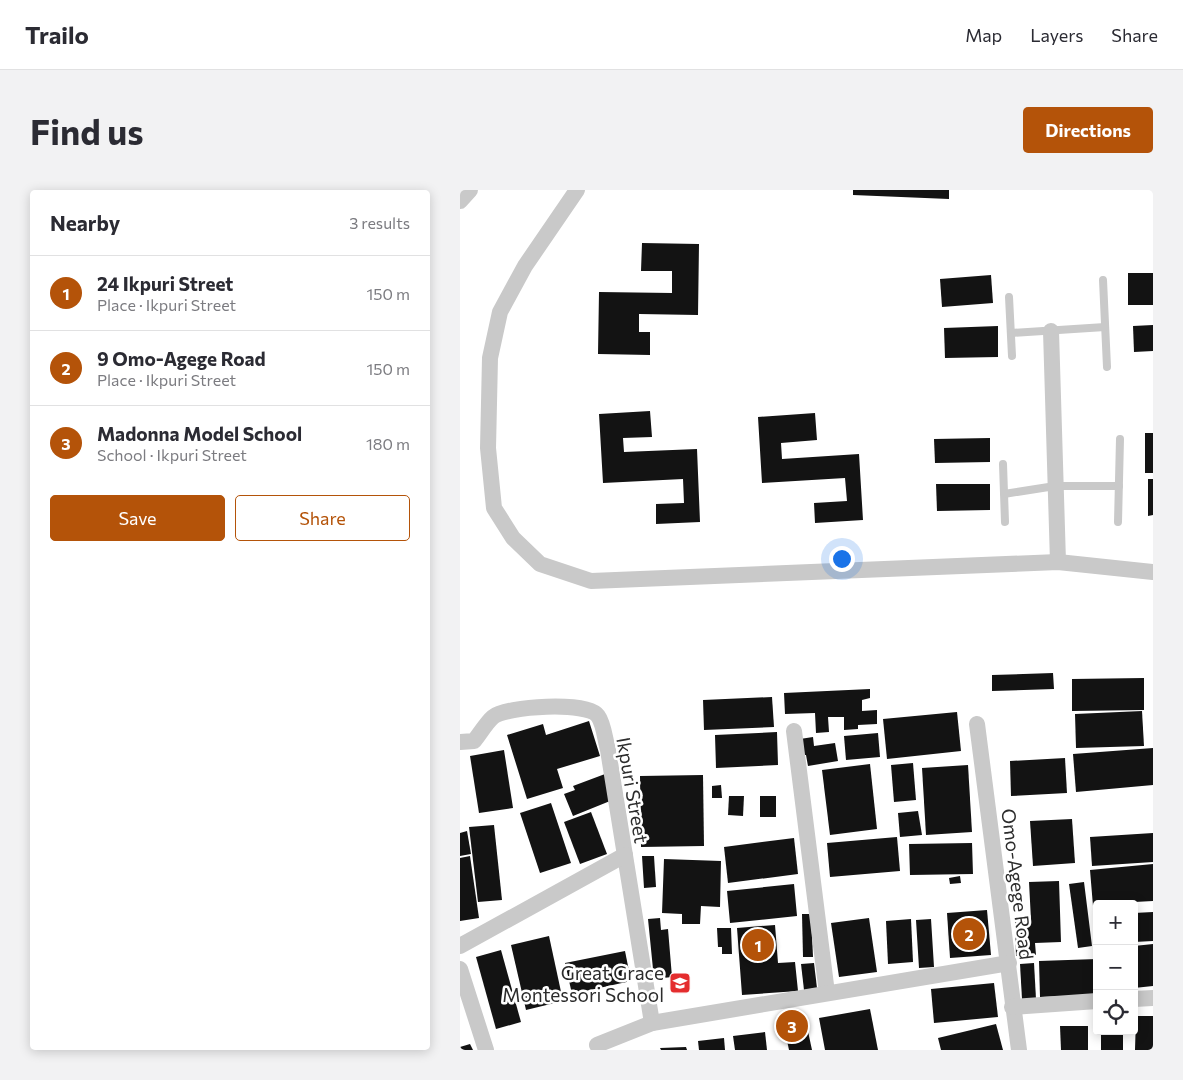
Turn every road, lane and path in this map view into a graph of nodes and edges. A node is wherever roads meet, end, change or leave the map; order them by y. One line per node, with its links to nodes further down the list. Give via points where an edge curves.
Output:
1 (470, 190): 3 (street)
2 (577, 190): 18 (street, via 525,266 500,312 490,358 488,448 494,508 513,538 540,564 591,581)
3 (460, 201)
4 (1103, 280): 6 (lane)
5 (1009, 297): 8 (lane)
6 (1105, 327): 7 (lane); 10 (lane)
7 (1051, 330): 8 (lane); 13 (street)
8 (1011, 333): 9 (lane)
9 (1012, 356)
10 (1107, 367)
11 (1120, 438): 14 (lane)
12 (1003, 464): 15 (lane)
13 (1055, 486): 14 (lane); 15 (lane); 18 (street)
14 (1119, 486): 17 (lane)
15 (1004, 494): 16 (lane)
16 (1005, 522)
17 (1118, 522)
18 (1058, 562): 19 (street)
19 (1153, 572)
20 (977, 724): 25 (street, Omo-Agege Road)
21 (794, 731): 27 (street)
22 (460, 742): 23 (street, Ikpuri Street, via 474,741 493,716 503,711 573,706 598,716 608,750)
23 (625, 855): 24 (street); 32 (street, Ikpuri Street)
24 (460, 946)
25 (1009, 964): 27 (street); 31 (street, Omo-Agege Road)
26 (460, 969): 34 (street)
27 (827, 993): 32 (street)
28 (1153, 998): 29 (street)
29 (1138, 999)
30 (1093, 1001): 31 (street)
31 (1012, 1007): 35 (street, Omo-Agege Road)
32 (652, 1023): 33 (street)
33 (597, 1045)
34 (486, 1050)
35 (1019, 1050)

